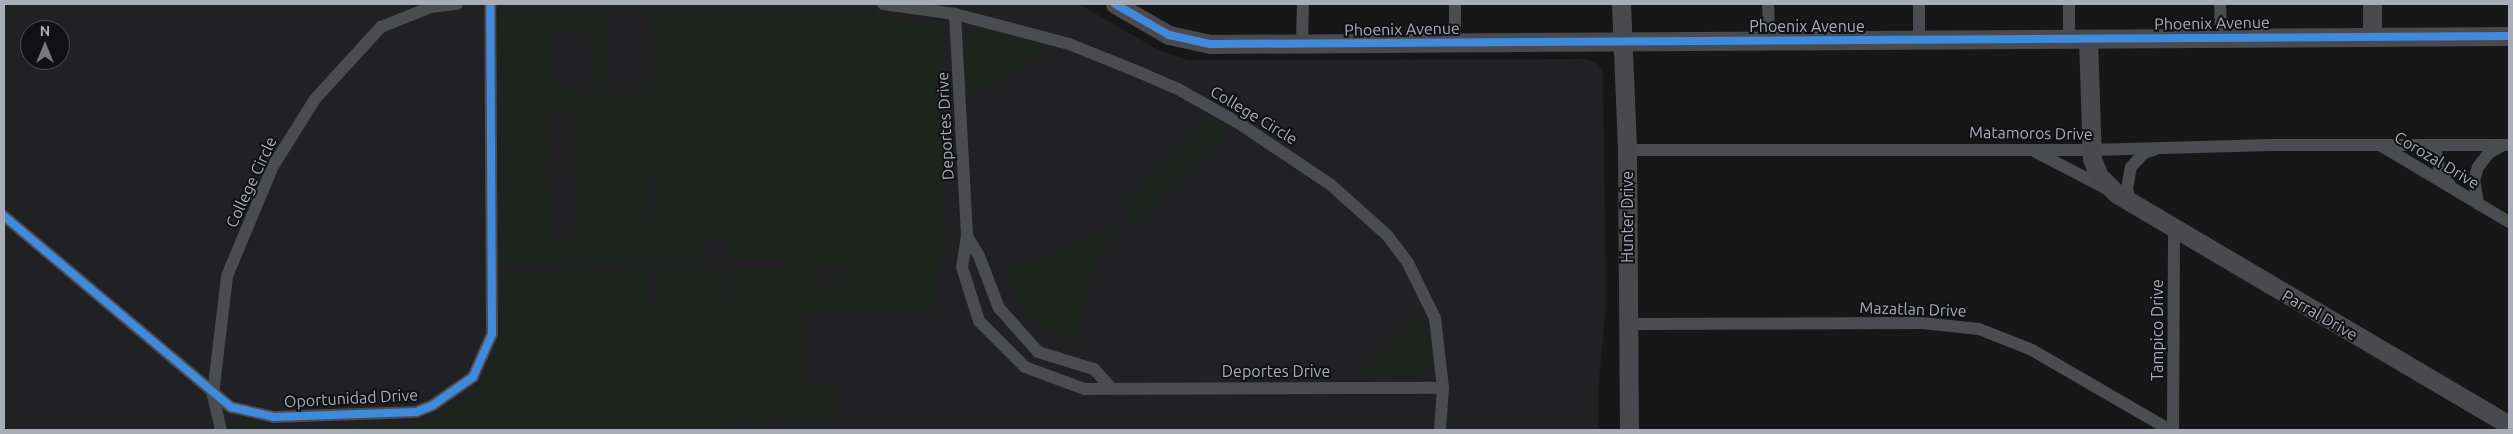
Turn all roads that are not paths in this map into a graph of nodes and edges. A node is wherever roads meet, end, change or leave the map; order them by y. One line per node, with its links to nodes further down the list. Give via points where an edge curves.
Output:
1 (457, 4): 41 (street, College Circle, via 431,7 381,27 315,99 292,135 273,166 227,276)
2 (490, 4): 41 (street, Oportunidad Drive, via 492,334 473,377 456,392 416,412 274,416 232,407)
3 (883, 4): 13 (street, College Circle)
4 (1115, 4): 23 (street, Phoenix Avenue, via 1169,35 1190,42)
5 (1302, 4): 23 (street)
6 (1455, 4): 22 (street)
7 (1621, 4): 20 (street, Hunter Drive)
8 (1768, 4): 21 (street)
9 (1919, 4): 18 (street)
10 (2069, 4): 17 (street)
11 (2220, 4): 14 (street)
12 (2372, 4): 15 (street)
13 (955, 14): 37 (street, Deportes Drive); 40 (street, College Circle, via 1069,44 1178,89 1271,143 1332,185 1387,235 1408,263 1435,318)
14 (2221, 36): 15 (street, Phoenix Avenue); 19 (street, Phoenix Avenue)
15 (2372, 36): 16 (street, Phoenix Avenue)
16 (2509, 36)
17 (2069, 38): 18 (street, Phoenix Avenue); 19 (street, Phoenix Avenue)
18 (1919, 39): 21 (street, Phoenix Avenue)
19 (2088, 39): 30 (street, Parral Drive)
20 (1624, 40): 21 (street, Phoenix Avenue); 22 (street, Phoenix Avenue); 29 (street, Hunter Drive)
21 (1769, 40)
22 (1455, 43): 23 (street, Phoenix Avenue)
23 (1302, 44)
24 (2380, 145): 26 (street, Matamoros Drive); 27 (street, Matamoros Drive); 31 (street, Corozal Drive)
25 (2506, 145): 26 (street, Matamoros Drive); 33 (street, Corozal Drive, via 2489,153 2478,167 2474,180)
26 (2435, 146): 31 (street, via 2440,171)
27 (2161, 147): 30 (street, Matamoros Drive); 32 (street, via 2144,154 2131,167)
28 (2029, 148): 29 (street, Matamoros Drive); 30 (street, Matamoros Drive); 32 (street, Parral Drive)
29 (1627, 150): 38 (street, Hunter Drive)
30 (2091, 150): 32 (street, Parral Drive, via 2099,176)
31 (2455, 191): 33 (street, Corozal Drive)
32 (2124, 199): 36 (street, Parral Drive)
33 (2478, 204): 35 (street, Corozal Drive)
34 (4, 216): 41 (street, Oportunidad Drive)
35 (2509, 222)
36 (2174, 230): 42 (street, Parral Drive); 46 (street, Tampico Drive)
37 (967, 236): 39 (street, Deportes Drive, via 979,256 999,308 1038,352 1094,369); 39 (street, Deportes Drive, via 962,267 979,321 1025,367 1084,389)
38 (1628, 324): 45 (street, Hunter Drive); 46 (street, Mazatlan Drive, via 1922,323 1979,329 2032,350)
39 (1110, 387): 40 (street, Deportes Drive)
40 (1442, 388): 44 (street, College Circle)
41 (214, 394): 43 (street, College Circle)
42 (2509, 425)
43 (221, 430)
44 (1440, 430)
45 (1629, 430)
46 (2172, 430)

